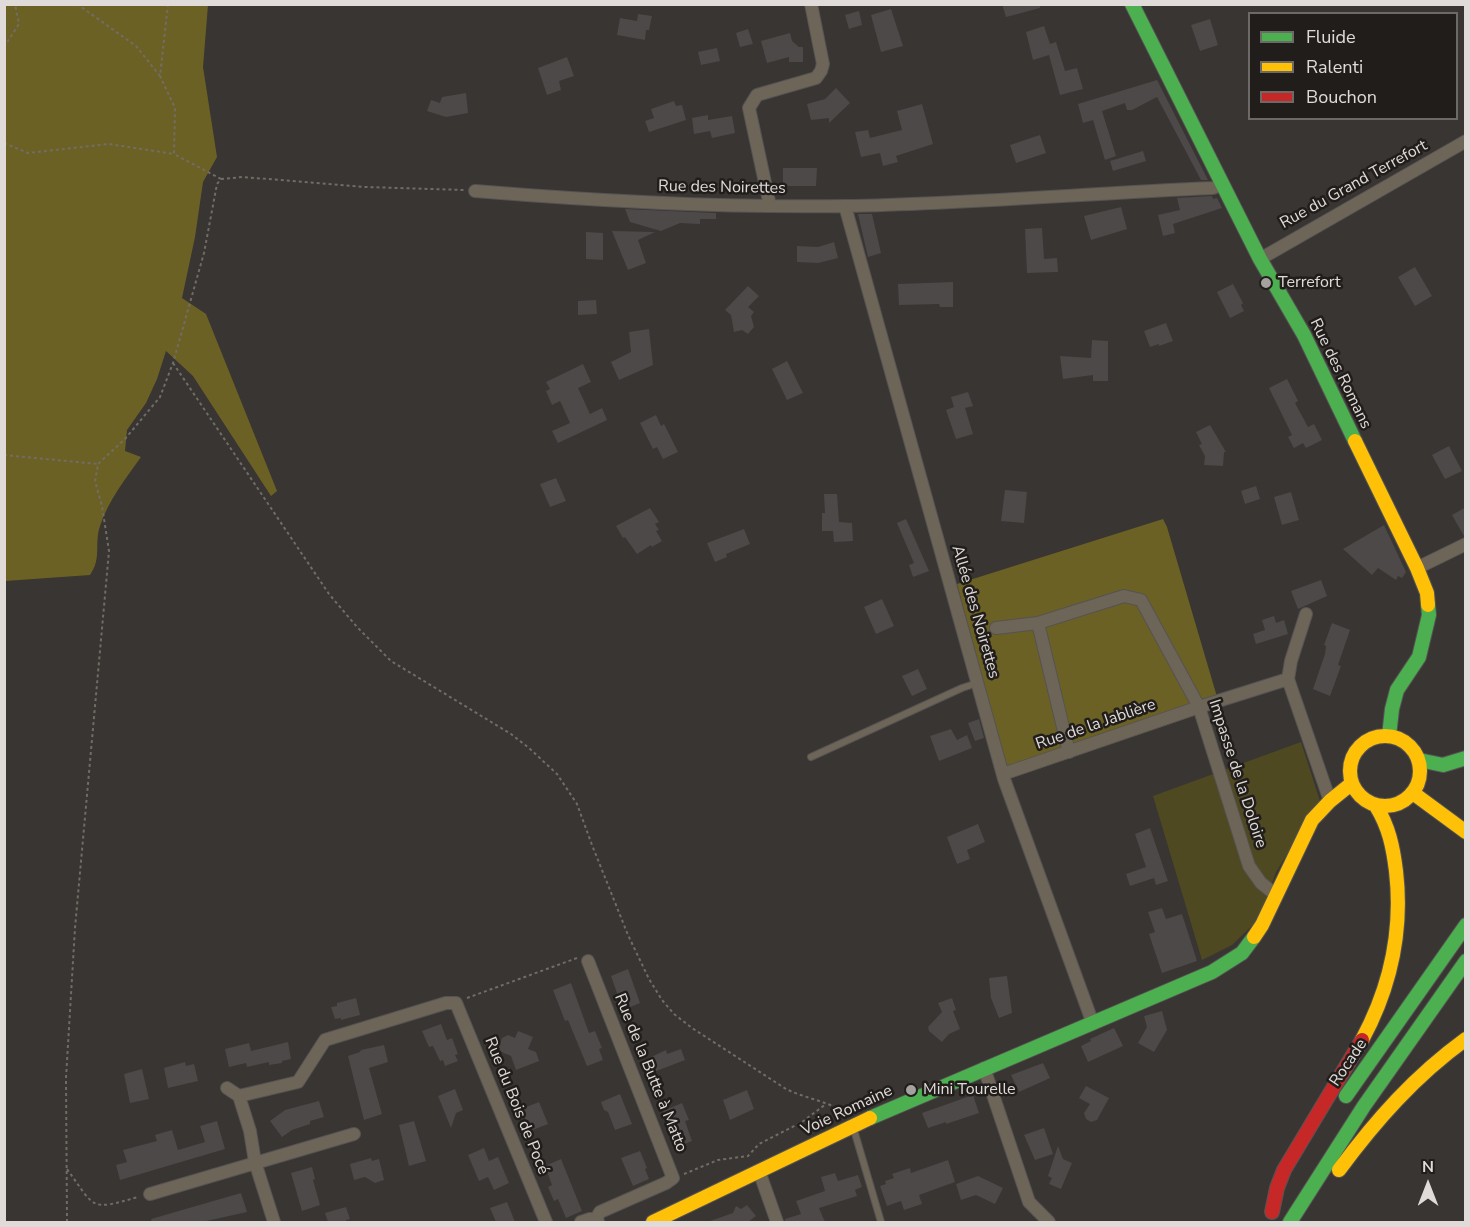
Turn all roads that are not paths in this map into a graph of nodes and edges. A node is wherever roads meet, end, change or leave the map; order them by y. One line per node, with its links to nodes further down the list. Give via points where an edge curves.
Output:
1 (811, 4): 6 (street, via 823,64 821,71 816,78 757,95 749,108)
2 (1132, 4): 4 (main road, Rue des Romans)
3 (1466, 141): 8 (street, Rue du Grand Terrefort)
4 (1222, 184): 7 (street, Rue des Noirettes, via 1213,188); 8 (main road, Rue des Romans)
5 (475, 191): 6 (street, Rue des Noirettes, via 630,202)
6 (770, 206): 7 (street, Rue des Noirettes)
7 (845, 206): 15 (street, Allée des Noirettes)
8 (1260, 259): 10 (main road, Rue des Romans, via 1304,335)
9 (1466, 543): 10 (street)
10 (1417, 568): 17 (main road, Rue des Romans, via 1427,593 1429,615 1419,657 1397,690)
11 (1306, 614): 14 (street)
12 (1038, 623): 13 (street, Impasse de la Doloire); 16 (street, Impasse de la Doloire, via 1124,596 1141,600); 18 (street)
13 (996, 628)
14 (1288, 679): 16 (street, Rue de la Jablière); 25 (street)
15 (978, 683): 19 (lane); 22 (street, Allée des Noirettes)
16 (1199, 707): 18 (street, Rue de la Jablière); 28 (street, Impasse de la Doloire, via 1250,866 1260,883)
17 (1389, 736): 21 (main road, via 1407,744); 23 (main road, via 1371,739 1356,749 1349,772)
18 (1069, 752): 22 (street, Rue de la Jablière)
19 (812, 757)
20 (1466, 758): 21 (main road, via 1443,765)
21 (1419, 760): 24 (main road, via 1418,783)
22 (1003, 774): 32 (street, Allée des Noirettes)
23 (1351, 784): 25 (main road, Voie Romaine); 26 (main road, via 1357,794)
24 (1413, 793): 26 (main road, via 1396,805); 27 (main road)
25 (1330, 801): 28 (main road, Voie Romaine, via 1312,820)
26 (1376, 806): 44 (main road, via 1392,838 1400,905 1397,947 1385,990 1365,1036 1278,1183)
27 (1466, 832)
28 (1276, 895): 32 (main road, Voie Romaine, via 1262,925 1242,953 1212,972)
29 (1466, 925): 37 (main road, Rocade)
30 (1466, 960): 45 (main road, via 1377,1087)
31 (588, 961): 46 (street, Rue de la Butte à Matto, via 673,1178 600,1212)
32 (1092, 1022): 34 (main road, Voie Romaine)
33 (1466, 1039): 45 (main road, via 1418,1074 1372,1125 1318,1198)
34 (984, 1068): 39 (main road, Voie Romaine); 53 (street, via 1029,1202)
35 (227, 1088): 36 (street)
36 (239, 1096): 41 (street); 48 (street, Rue du Bois de Pocé, via 298,1082 325,1040 456,1002)
37 (1340, 1105)
38 (1328, 1123): 44 (main road)
39 (856, 1125): 42 (main road, Voie Romaine); 52 (lane)
40 (354, 1134): 41 (street)
41 (255, 1162): 43 (street); 47 (street)
42 (759, 1171): 50 (main road, Voie Romaine); 51 (street)
43 (150, 1194)
44 (1268, 1217)
45 (1293, 1218)
46 (597, 1221): 49 (street)
47 (274, 1222)
48 (546, 1222)
49 (581, 1222)
50 (653, 1222)
51 (777, 1222)
52 (881, 1222)
53 (1049, 1222)

